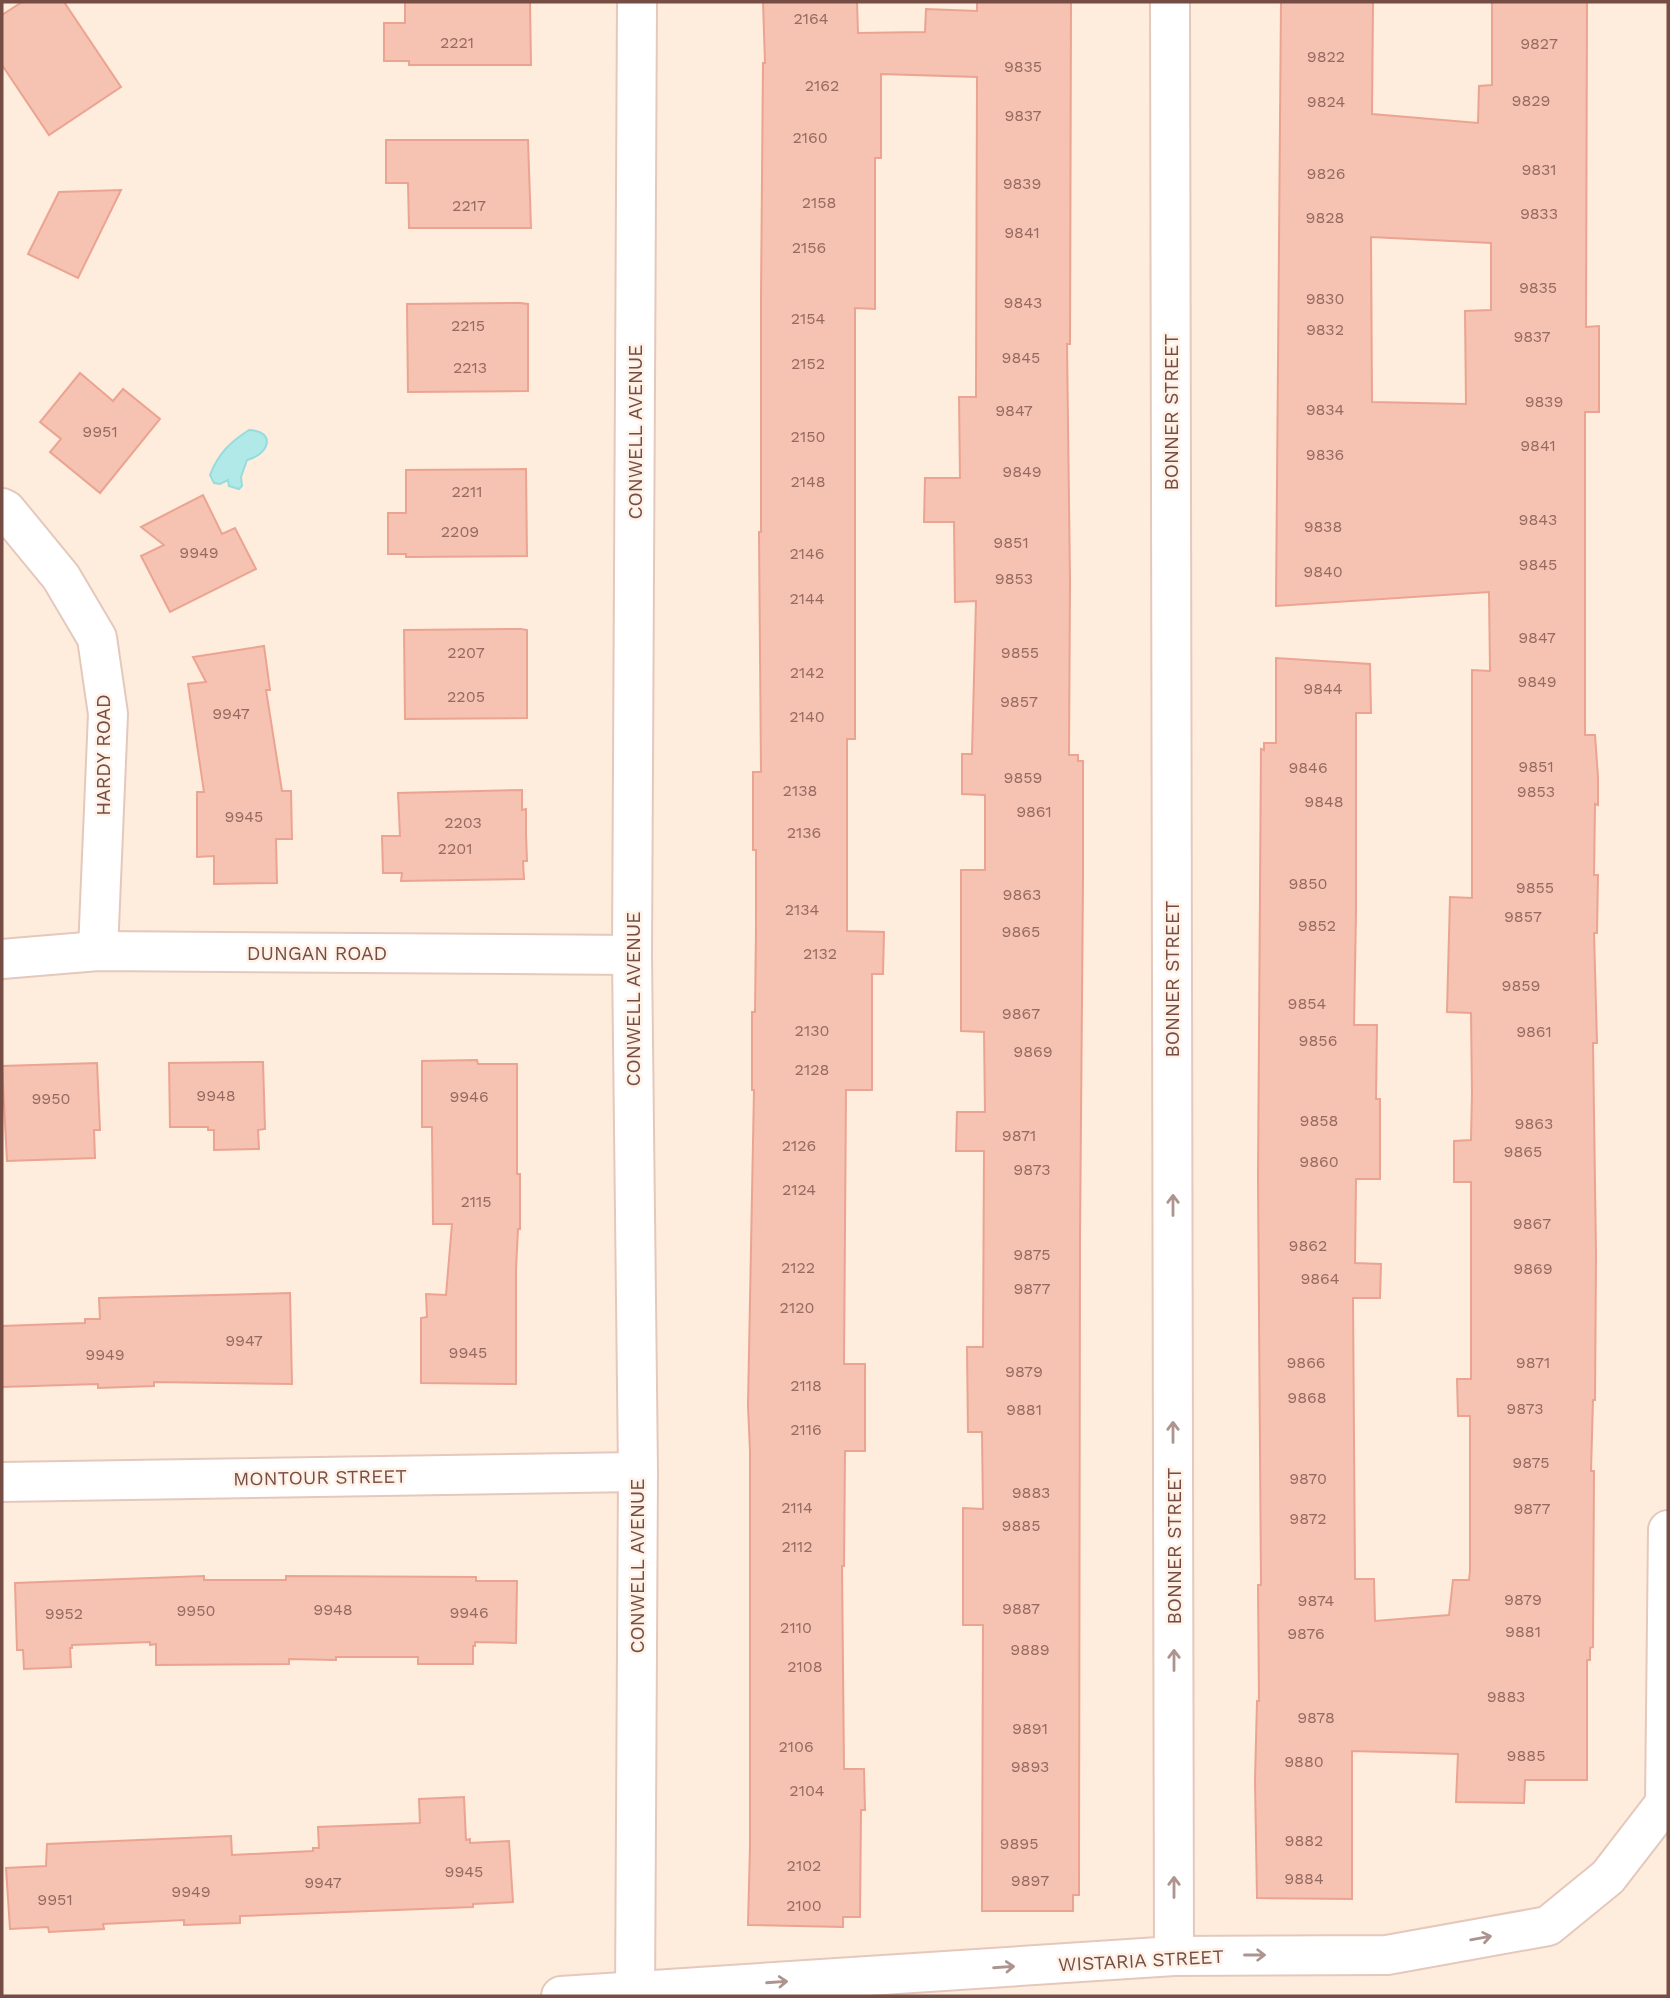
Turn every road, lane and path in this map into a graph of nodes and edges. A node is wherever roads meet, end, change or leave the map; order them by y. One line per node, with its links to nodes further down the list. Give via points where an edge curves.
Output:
1 (636, 2): 5 (street, CONWELL AVENUE)
2 (1170, 2): 10 (street, BONNER STREET, one-way to 2)
3 (2, 508): 4 (street, HARDY ROAD, via 61,577 97,638 108,713)
4 (98, 951): 5 (street, DUNGAN ROAD); 6 (street, DUNGAN ROAD)
5 (632, 955): 7 (street, CONWELL AVENUE)
6 (2, 960)
7 (638, 1472): 8 (street, MONTOUR STREET); 11 (street, CONWELL AVENUE)
8 (2, 1482)
9 (1668, 1530): 10 (street, WISTARIA STREET, one-way to 9, via 1387,1955 1548,1926 1608,1877 1665,1803)
10 (1174, 1956): 11 (street, WISTARIA STREET, one-way to 10)
11 (635, 1994): 12 (street, WISTARIA STREET)
12 (561, 1996)

